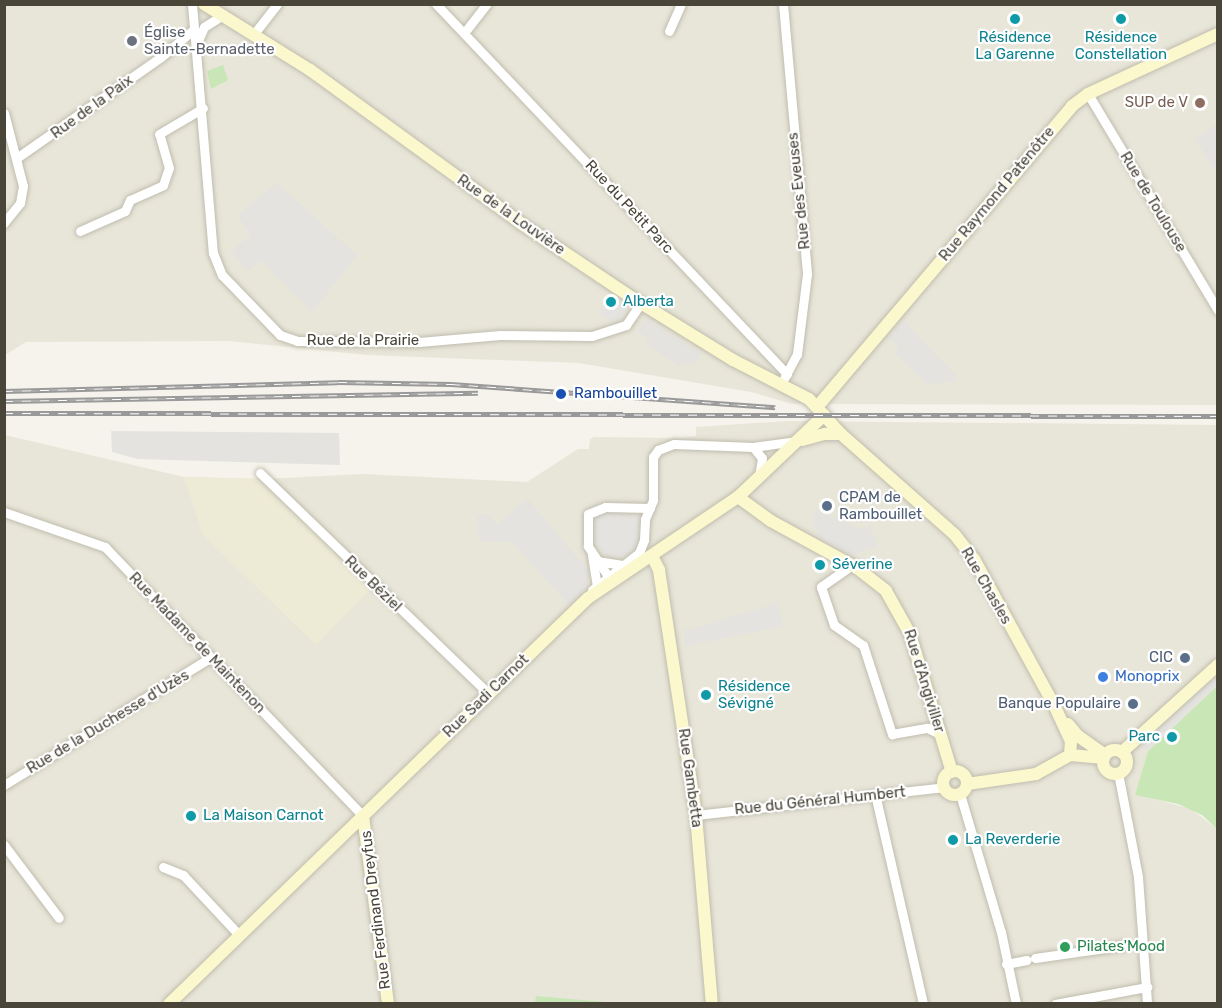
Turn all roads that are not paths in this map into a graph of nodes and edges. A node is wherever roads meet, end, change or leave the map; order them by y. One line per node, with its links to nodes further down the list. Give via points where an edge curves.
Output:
1 (192, 4): 9 (street, Rue de la Prairie)
2 (204, 4): 8 (main road, Rue de la Louvière)
3 (277, 4): 13 (street)
4 (436, 4): 11 (street, Rue du Petit Parc)
5 (487, 4): 11 (street)
6 (681, 4): 10 (street)
7 (783, 4): 24 (street, Rue des Eveuses, via 807,274 796,354)
8 (221, 16): 13 (main road, Rue de la Louvière); 14 (street, via 204,27)
9 (193, 30): 14 (street, Rue de la Prairie); 18 (street, Rue de la Paix, via 162,57)
10 (669, 31)
11 (464, 33): 23 (street, Rue du Petit Parc)
12 (1218, 34): 15 (main road, Rue Raymond Patenôtre)
13 (253, 35): 21 (main road, Rue de la Louvière, via 310,70 519,222)
14 (196, 45): 16 (street, Rue de la Prairie)
15 (1088, 94): 22 (street, Rue de Toulouse); 25 (main road, Rue Raymond Patenôtre, via 1072,106 1014,172)
16 (203, 108): 20 (street, via 170,124 159,134 170,168 163,185 129,200 125,211); 21 (street, Rue de la Prairie, via 217,267 280,335 297,340 348,341 592,336 626,325)
17 (4, 114): 18 (street)
18 (18, 157): 19 (street, via 22,194 15,212)
19 (4, 223)
20 (80, 231)
21 (641, 303): 24 (main road, Rue de la Louvière)
22 (1218, 310)
23 (779, 366): 24 (street); 24 (street, Rue du Petit Parc)
24 (782, 375): 25 (main road, Rue de la Louvière)
25 (821, 411): 26 (main road, Rue Chasles); 27 (main road, Rue Sadi Carnot)
26 (841, 434): 27 (main road); 46 (main road, Rue Chasles, via 964,545)
27 (801, 441): 28 (street); 30 (main road, Rue Sadi Carnot)
28 (753, 447): 30 (street, via 762,458); 32 (street, via 664,446 653,457)
29 (260, 473): 45 (street, Rue Béziel)
30 (759, 479): 31 (main road, Rue Sadi Carnot)
31 (738, 496): 35 (main road, Rue Sadi Carnot); 38 (main road, Rue d'Angiviller, via 771,521)
32 (650, 508): 34 (street); 36 (street, via 605,507 588,514 587,540)
33 (4, 512): 43 (street, Rue Madame de Maintenon, via 105,547)
34 (644, 540): 35 (street, via 656,544); 37 (street)
35 (670, 542): 37 (main road, Rue Sadi Carnot)
36 (594, 557): 39 (street); 40 (street); 41 (street)
37 (645, 557): 39 (street); 40 (main road, Rue Sadi Carnot); 57 (main road, Rue Gambetta, via 659,570)
38 (852, 565): 47 (main road, Rue d'Angiviller, via 886,591 905,620); 47 (street, via 821,586 834,625 863,645 892,734 927,728)
39 (621, 566): 40 (street)
40 (610, 579): 41 (street); 42 (main road, Rue Sadi Carnot)
41 (597, 585): 42 (street)
42 (588, 598): 45 (main road, Rue Sadi Carnot)
43 (211, 657): 53 (street, Rue de la Duchesse d'Uzès); 58 (street, Rue Madame de Maintenon)
44 (1218, 665): 48 (main road)
45 (488, 693): 58 (main road, Rue Sadi Carnot)
46 (1055, 707): 49 (main road, via 1071,741); 50 (main road, via 1078,736)
47 (940, 734): 51 (main road, Rue d'Angiviller)
48 (1122, 752): 50 (main road, via 1114,750); 52 (main road, via 1126,766)
49 (1070, 755): 50 (main road); 55 (main road, via 1036,774)
50 (1105, 756): 52 (main road, via 1106,770)
51 (952, 772): 54 (main road, via 946,776); 55 (main road, via 963,774)
52 (1118, 776): 63 (street, via 1138,877)
53 (4, 785)
54 (944, 787): 55 (main road, via 949,793); 56 (street, Rue du Général Humbert)
55 (963, 789): 64 (street)
56 (875, 794): 57 (street, Rue du Général Humbert); 69 (street)
57 (696, 815): 68 (main road, Rue Gambetta)
58 (363, 816): 62 (main road, Rue Sadi Carnot); 67 (main road, Rue Ferdinand Dreyfus)
59 (4, 844): 61 (street)
60 (163, 867): 62 (street, via 183,875)
61 (59, 918)
62 (240, 936): 66 (main road, Rue Sadi Carnot)
63 (1135, 944): 64 (street); 65 (street)
64 (1006, 964): 70 (street)
65 (1147, 987): 71 (street); 72 (street)
66 (169, 1004)
67 (388, 1004)
68 (712, 1004)
69 (923, 1004)
70 (1016, 1004)
71 (1055, 1004)
72 (1147, 1004)

